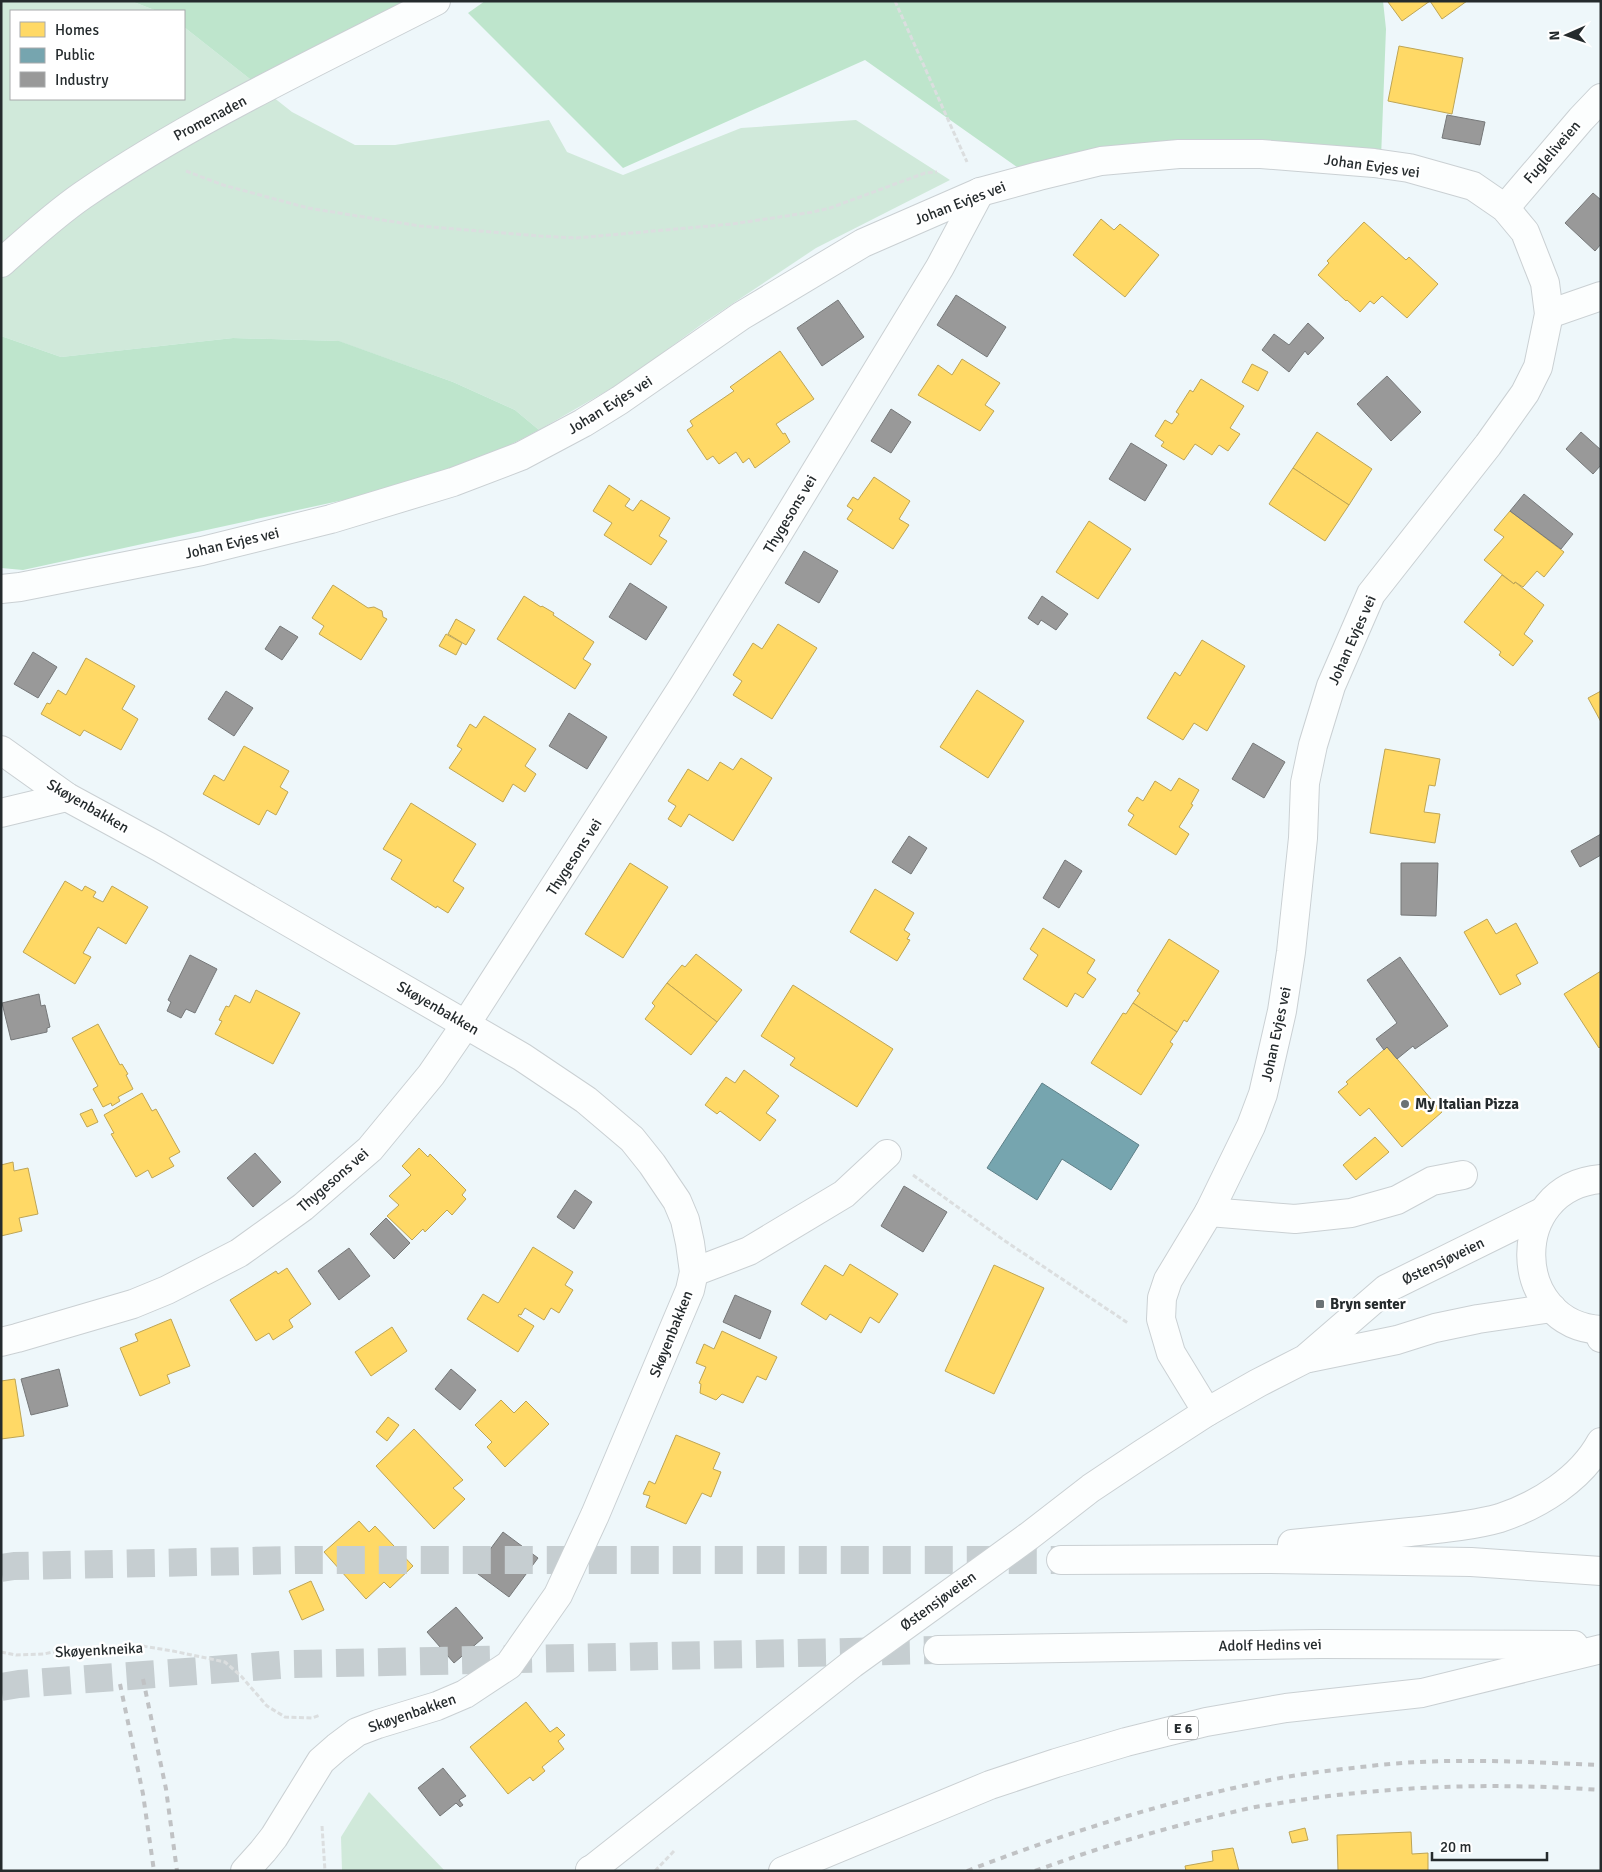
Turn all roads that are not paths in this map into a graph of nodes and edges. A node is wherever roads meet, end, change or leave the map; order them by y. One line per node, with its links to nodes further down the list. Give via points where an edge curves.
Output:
1 (436, 1): 5 (main road, Promenaden, via 164,143 54,216)
2 (1601, 98): 4 (main road, Fugleliveien)
3 (980, 192): 4 (main road, Johan Evjes vei, via 1101,161 1179,154 1261,154 1409,168 1473,186); 8 (main road, Johan Evjes vei, via 863,243 828,262 741,316 584,423 521,456 453,482 322,521 202,551); 12 (main road, Thygesons vei, via 940,267 777,535)
4 (1505, 208): 7 (main road, Johan Evjes vei, via 1525,232 1545,283)
5 (1, 263)
6 (1601, 296): 7 (main road)
7 (1549, 314): 16 (main road, Johan Evjes vei, via 1538,367 1525,393 1371,594 1331,686 1305,783 1296,918 1273,1052 1251,1126)
8 (1, 589)
9 (1, 750): 10 (main road, Skøyenbakken)
10 (67, 797): 11 (main road); 12 (main road, Skøyenbakken, via 160,847)
11 (1, 813)
12 (466, 1024): 18 (main road, Skøyenbakken, via 586,1100 632,1139 677,1201 685,1220); 21 (main road, Thygesons vei, via 431,1075 370,1150 303,1208 239,1253 133,1304)
13 (887, 1154): 18 (main road, via 844,1194 750,1251)
14 (1463, 1175): 16 (main road, via 1432,1181 1397,1200 1351,1213 1295,1218)
15 (1600, 1178): 17 (main road, via 1567,1189)
16 (1209, 1212): 23 (main road, Johan Evjes vei, via 1168,1280 1160,1308 1171,1350)
17 (1542, 1212): 19 (main road, via 1532,1236 1530,1262 1537,1287); 22 (main road, Østensjøveien, via 1386,1289)
18 (694, 1272): 30 (main road, Skøyenbakken, via 673,1333 558,1595 509,1665 465,1694 364,1729 337,1746 321,1761 274,1837)
19 (1552, 1308): 20 (main road, via 1566,1319); 22 (main road, Østensjøveien, via 1478,1319)
20 (1600, 1332)
21 (1, 1342)
22 (1306, 1359): 23 (main road, Østensjøveien)
23 (1207, 1412): 31 (main road, Østensjøveien, via 1091,1488 852,1664)
24 (1601, 1442): 25 (main road, via 1586,1465 1562,1486 1537,1502 1499,1518 1443,1528)
25 (1143, 1559): 26 (main road); 27 (main road, via 1462,1562)
26 (1061, 1560)
27 (1601, 1571)
28 (1601, 1647): 29 (main road, Adolf Hedins vei / E 6, via 1320,1644); 32 (main road, E 6, via 1422,1693 1286,1708 1206,1722 1126,1742 990,1786)
29 (938, 1650)
30 (245, 1871)
31 (590, 1871)
32 (783, 1871)

